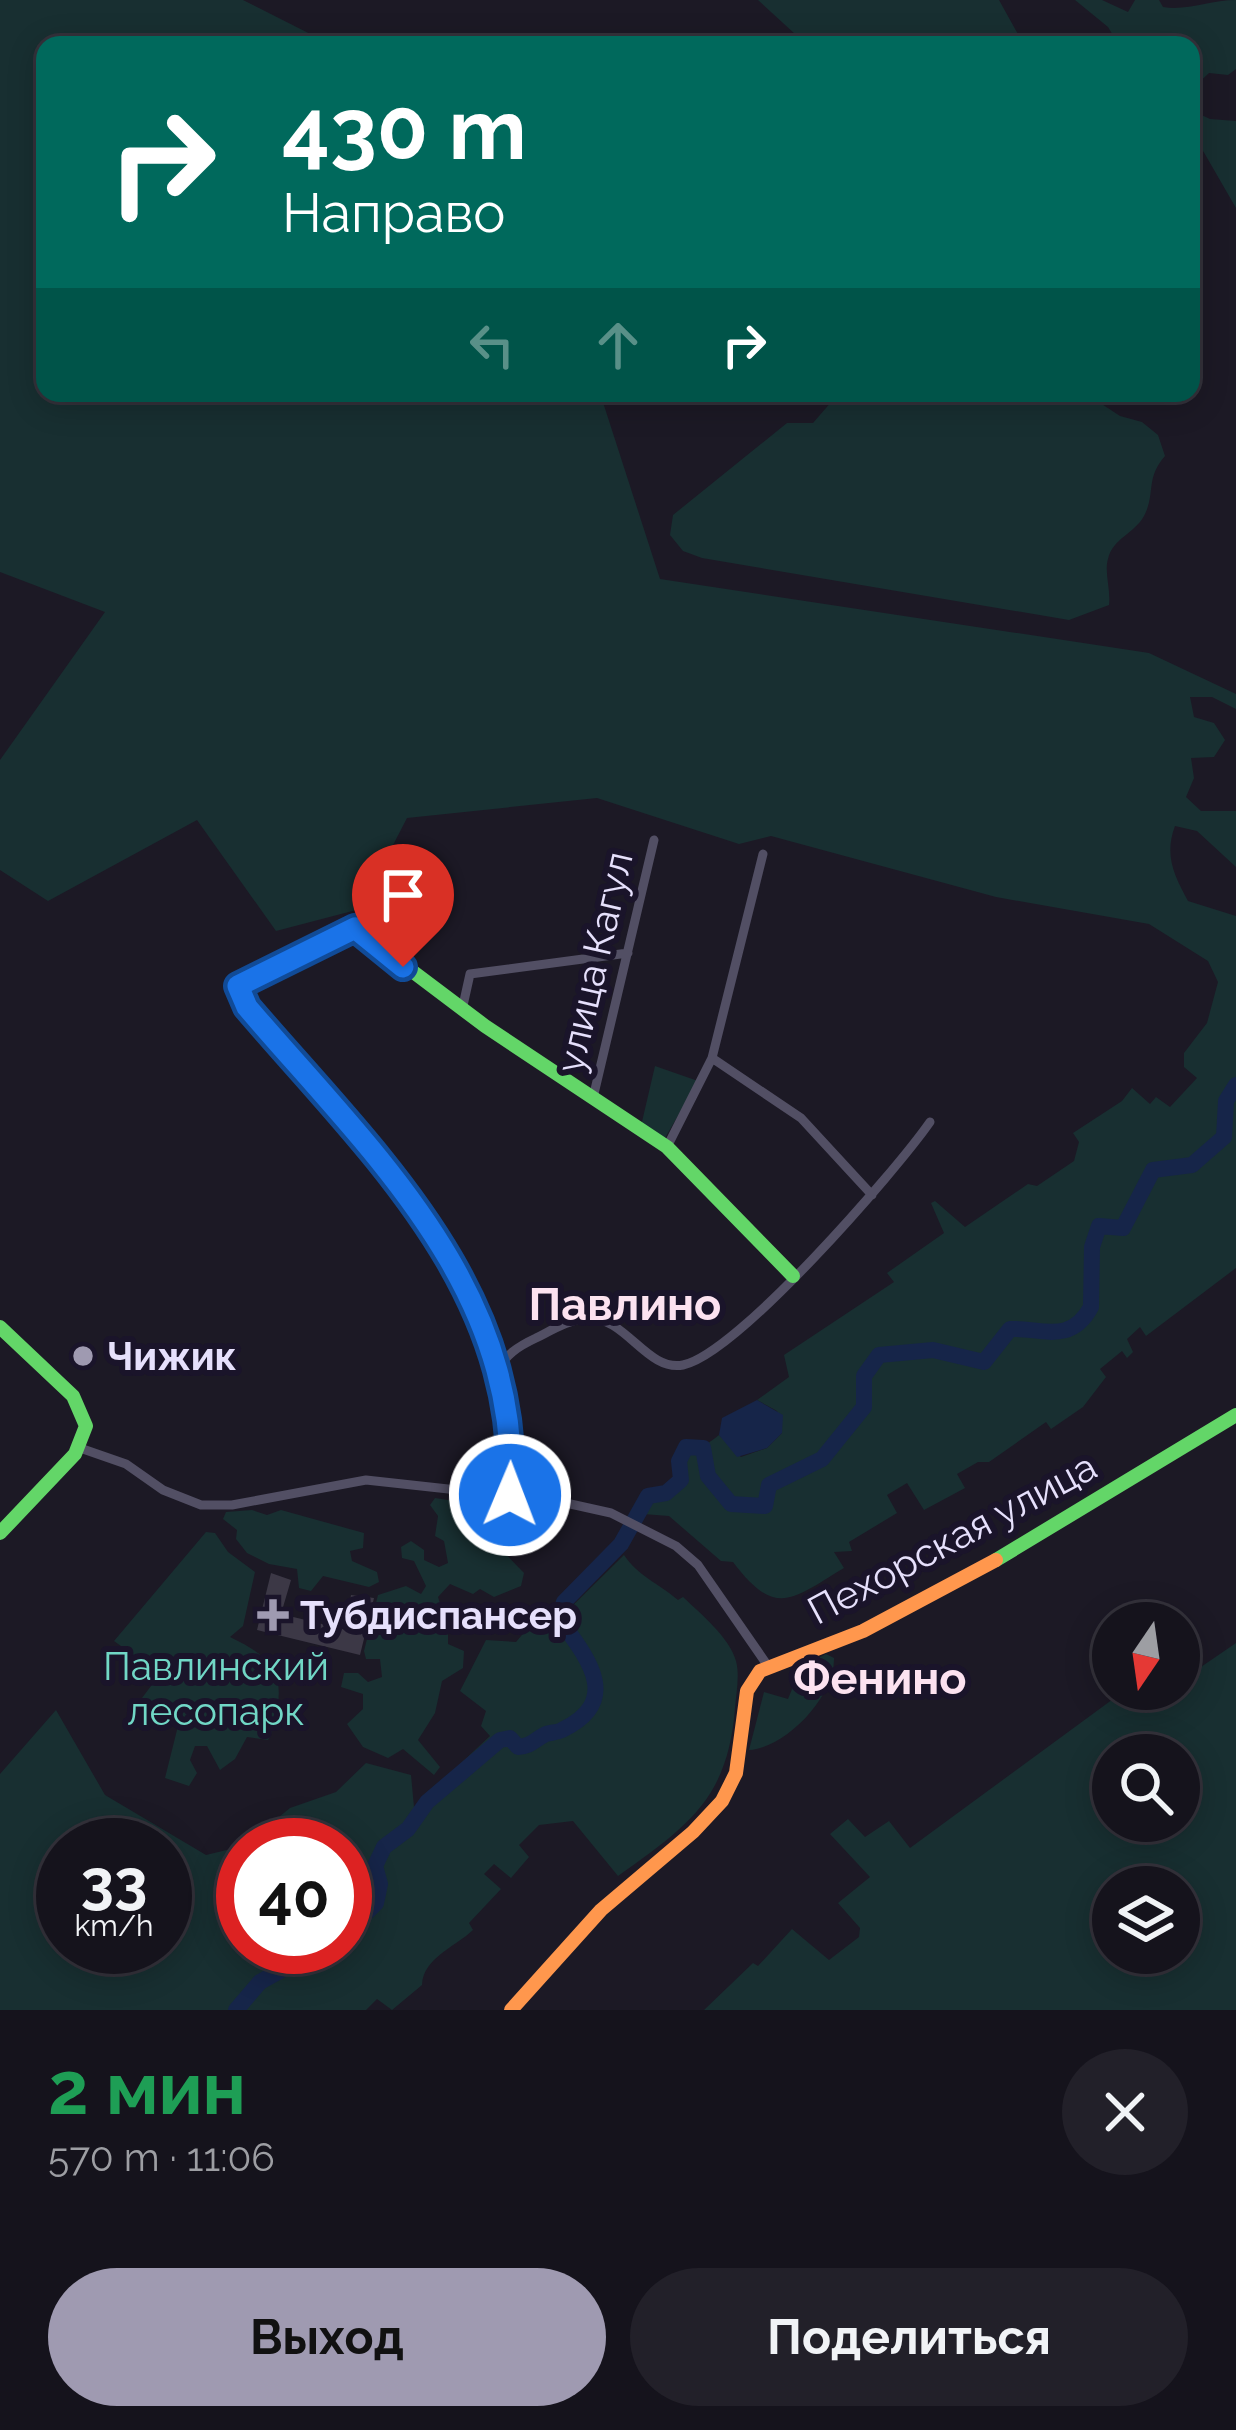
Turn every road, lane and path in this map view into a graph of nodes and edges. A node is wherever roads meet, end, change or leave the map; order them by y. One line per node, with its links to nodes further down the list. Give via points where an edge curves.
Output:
1 (654, 840): 3 (street, улица Кагул)
2 (763, 854): 5 (street)
3 (628, 953): 4 (street, via 470,974); 6 (street, улица Кагул)
4 (462, 1010): 6 (street); 12 (street, via 355,928 238,986 448,1252)
5 (712, 1058): 8 (street); 9 (street, via 801,1118)
6 (593, 1098): 8 (street)
7 (930, 1122): 9 (street)
8 (668, 1147): 10 (street)
9 (872, 1195): 10 (street)
10 (793, 1276): 12 (street, via 738,1332 686,1364 666,1364 617,1325 588,1318 524,1344)
11 (0, 1327): 14 (street, via 80,1406)
12 (496, 1375): 15 (street, via 510,1423)
13 (1236, 1415): 17 (street, Пехорская улица, via 916,1603)
14 (80, 1448): 15 (street, via 211,1507 366,1480); 16 (street)
15 (510, 1495): 17 (street, via 587,1506 647,1529 698,1565)
16 (0, 1533)
17 (768, 1666): 18 (street, via 747,1691 736,1773 722,1801 601,1910)
18 (512, 2010)

